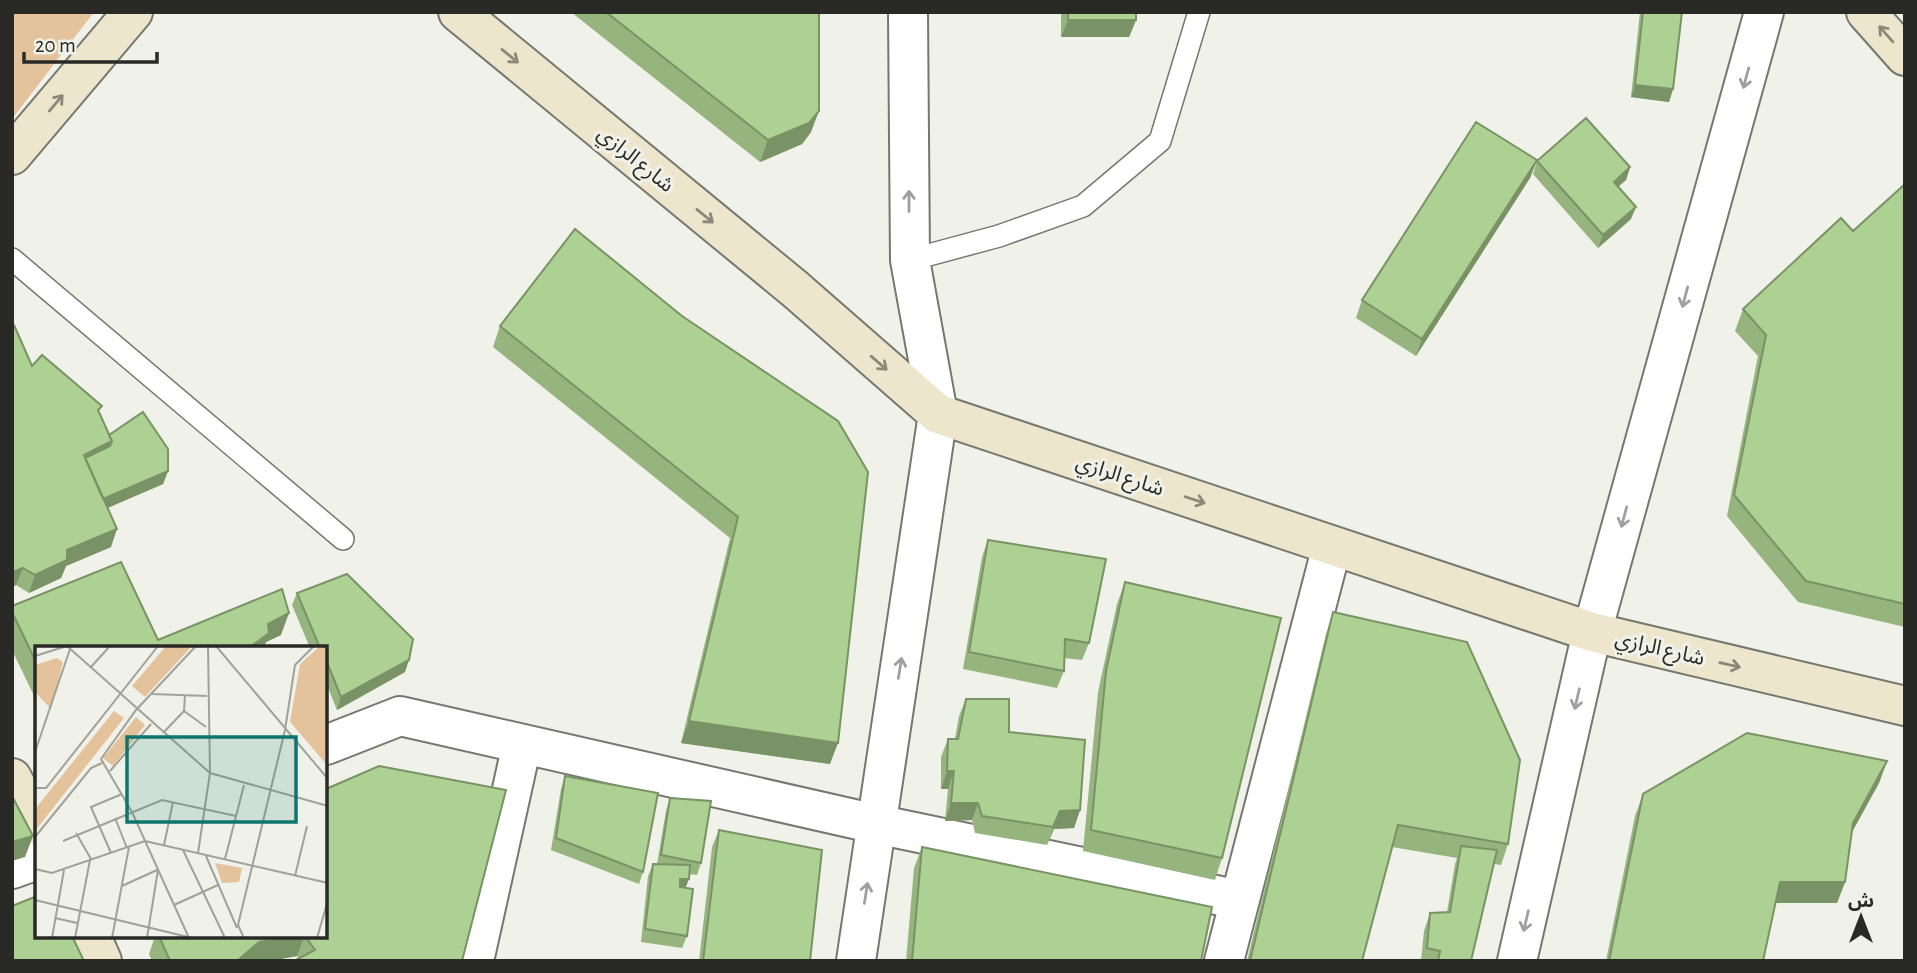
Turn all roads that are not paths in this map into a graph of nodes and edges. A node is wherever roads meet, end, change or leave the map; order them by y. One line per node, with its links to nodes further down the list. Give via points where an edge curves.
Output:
1 (133, 12): 8 (main road, one-way to 1)
2 (458, 12): 11 (main road, شارع الرازي, one-way to 11)
3 (908, 12): 10 (street, one-way to 3)
4 (1199, 12): 10 (lane, via 1160,141 1083,206 999,236)
5 (1764, 12): 14 (street, one-way to 14)
6 (1866, 12): 7 (main road, one-way to 6)
7 (1905, 56)
8 (12, 155)
9 (12, 259): 12 (lane)
10 (910, 260): 11 (street)
11 (938, 414): 13 (main road, شارع الرازي, one-way to 13); 20 (street, one-way to 11)
12 (343, 539)
13 (1332, 545): 14 (main road, شارع الرازي); 23 (street)
14 (1592, 632): 15 (main road, شارع الرازي, one-way to 15); 29 (street, one-way to 29)
15 (1905, 706)
16 (522, 744): 17 (street, via 400,716); 20 (street); 26 (street)
17 (327, 746)
18 (12, 778): 19 (main road)
19 (35, 821)
20 (876, 824): 23 (street); 27 (street, one-way to 20)
21 (35, 861): 22 (street)
22 (12, 869)
23 (1240, 901): 28 (street)
24 (91, 938): 25 (main road)
25 (102, 961)
26 (474, 961)
27 (856, 961)
28 (1224, 961)
29 (1517, 961)

